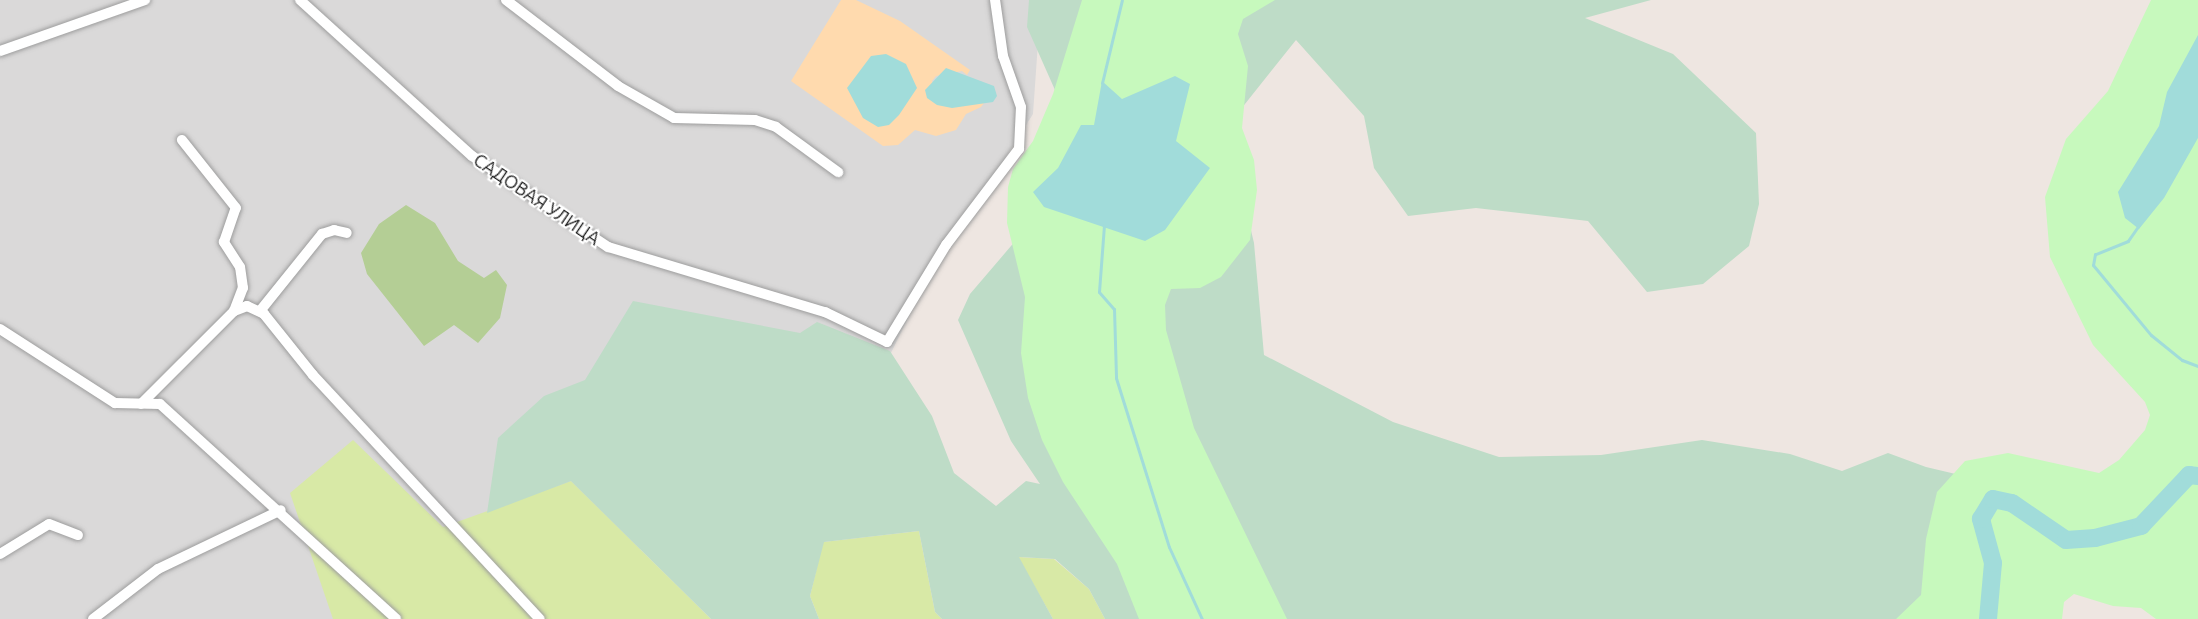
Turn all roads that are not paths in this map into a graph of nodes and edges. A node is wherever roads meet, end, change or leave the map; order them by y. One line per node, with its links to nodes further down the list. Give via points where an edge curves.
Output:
1 (145, 0): 5 (street)
2 (300, 0): 4 (street, САДОВАЯ УЛИЦА, via 472,156 608,247 825,312 887,342 946,245 1018,149 1021,107 1003,56)
3 (506, 0): 7 (street, via 618,86 674,118 755,120 776,126)
4 (995, 0)
5 (0, 51)
6 (182, 140): 9 (street, via 236,208 224,242 240,267 243,288)
7 (838, 172)
8 (347, 233): 10 (street, via 334,230 322,234)
9 (234, 311): 10 (street, via 247,306); 12 (street)
10 (260, 311): 18 (street, via 313,375)
11 (0, 329): 12 (street, via 115,403)
12 (141, 404): 13 (street, via 160,405)
13 (281, 510): 16 (street, via 158,569); 17 (street)
14 (78, 535): 15 (street, via 49,524)
15 (0, 554)
16 (93, 619)
17 (396, 619)
18 (540, 619)

